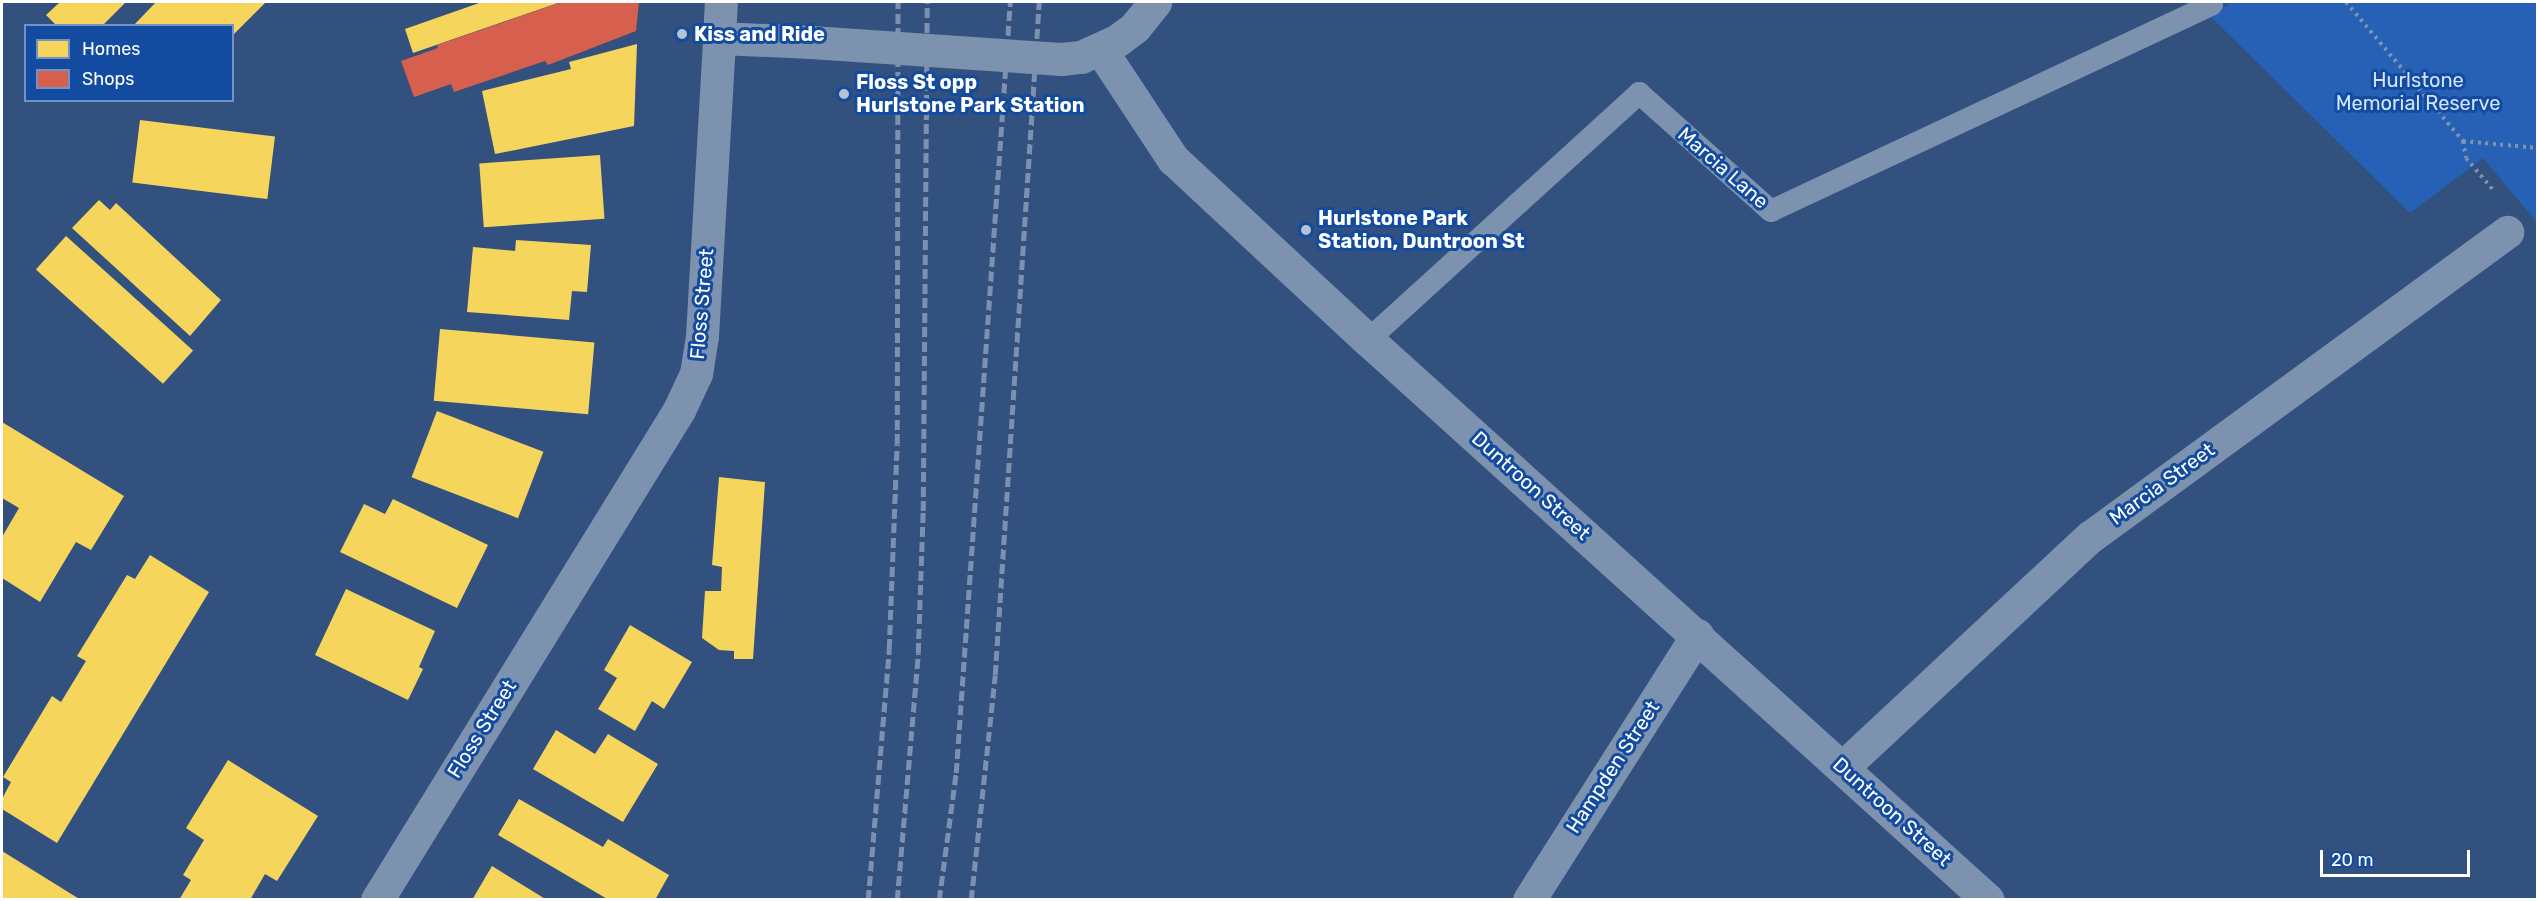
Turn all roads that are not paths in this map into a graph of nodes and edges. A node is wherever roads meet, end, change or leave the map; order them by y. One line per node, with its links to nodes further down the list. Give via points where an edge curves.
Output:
1 (722, 2): 4 (street)
2 (1155, 2): 5 (street, via 1135,27)
3 (2212, 4): 7 (lane, Marcia Lane, via 1772,211 1639,93)
4 (719, 38): 5 (street, bridge, via 1061,59); 10 (street, Floss Street, via 702,336 696,374 679,410)
5 (1101, 50): 7 (street, Duntroon Street, via 1173,159)
6 (2507, 232): 9 (street, Marcia Street, via 2090,537)
7 (1368, 340): 8 (street, Duntroon Street)
8 (1697, 635): 9 (street, Duntroon Street); 11 (street, Hampden Street)
9 (1843, 767): 12 (street, Duntroon Street)
10 (377, 900)
11 (1529, 900)
12 (1988, 900)

